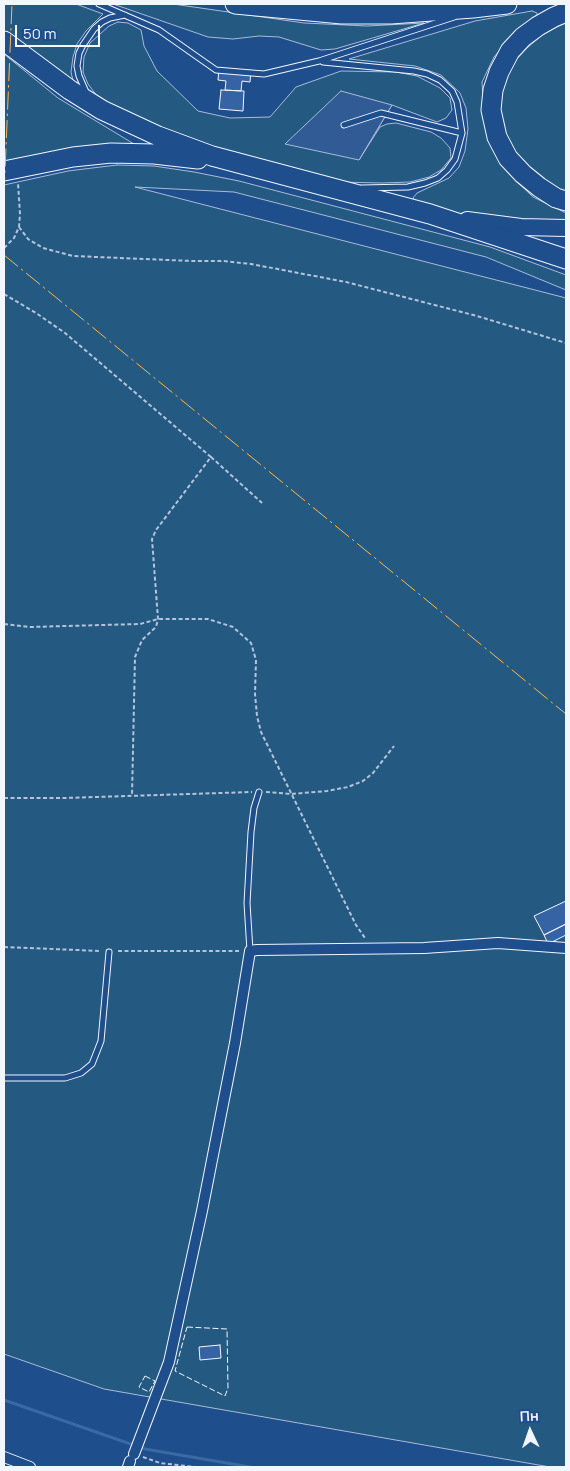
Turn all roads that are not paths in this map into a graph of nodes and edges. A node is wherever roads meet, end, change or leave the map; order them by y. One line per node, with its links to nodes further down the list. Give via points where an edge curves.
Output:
1 (99, 4): 7 (lane)
2 (236, 4): 4 (highway)
3 (507, 4): 5 (highway)
4 (302, 7): 5 (highway, via 342,14)
5 (473, 8): 9 (lane, via 439,23)
6 (566, 12): 16 (highway, via 538,26 510,51 493,90 491,110 497,137 508,158 539,187)
7 (126, 15): 9 (lane, via 159,30 216,70 264,74); 10 (lane, via 102,22 79,53 77,66 83,88)
8 (4, 41): 10 (highway)
9 (319, 61): 12 (lane, via 414,71 440,80 458,102)
10 (102, 110): 13 (highway, via 158,136)
11 (344, 125): 12 (lane, via 382,113)
12 (462, 133): 15 (lane, via 455,159 438,178 408,187)
13 (248, 166): 14 (highway, via 154,154 111,153); 15 (highway)
14 (10, 169)
15 (337, 190): 17 (highway)
16 (566, 201)
17 (430, 214): 18 (main road, via 521,228); 19 (highway)
18 (566, 228)
19 (566, 259)
20 (259, 792): 23 (lane, via 251,832 246,902)
21 (566, 948): 23 (street, via 498,943)
22 (109, 952): 24 (lane, via 101,1041 92,1064 81,1073 64,1078)
23 (250, 952): 26 (street, via 202,1211 169,1362)
24 (4, 1078)
25 (4, 1457): 27 (street)
26 (131, 1461)
27 (30, 1467)

